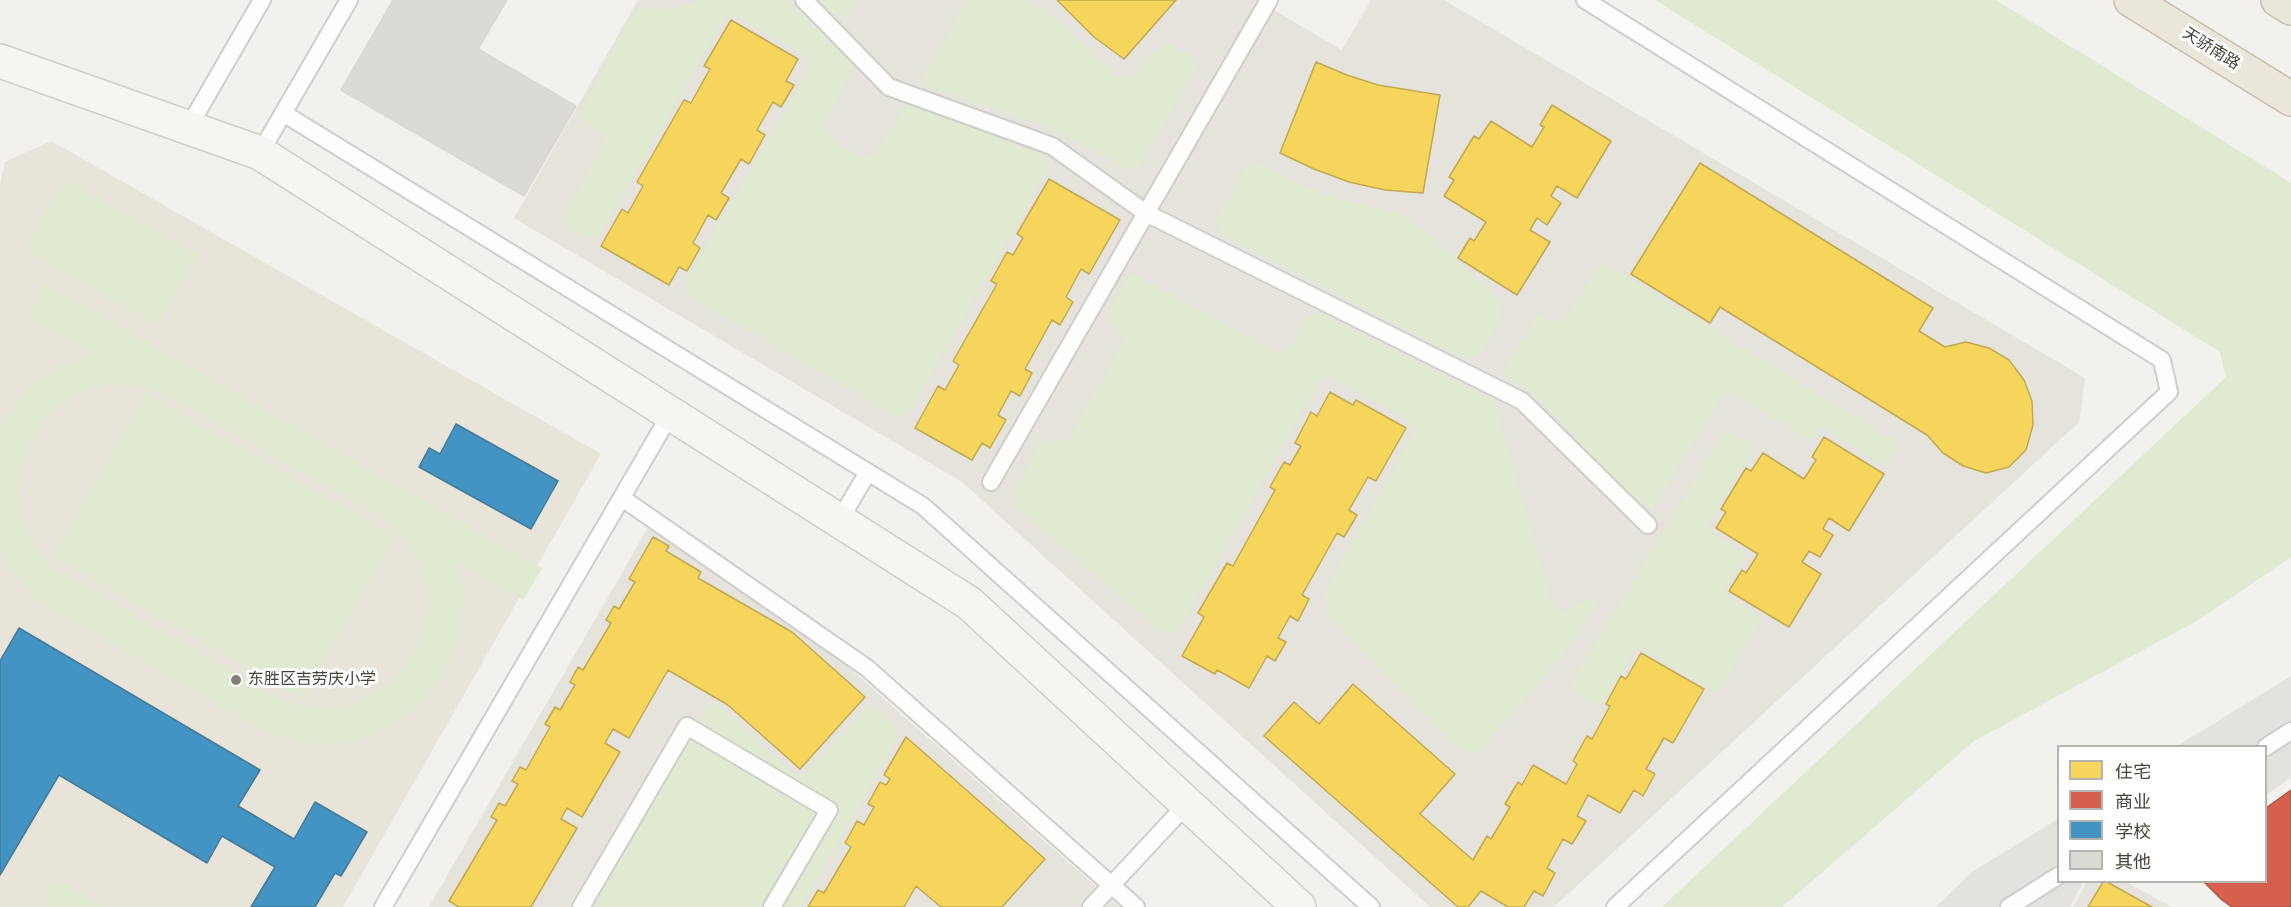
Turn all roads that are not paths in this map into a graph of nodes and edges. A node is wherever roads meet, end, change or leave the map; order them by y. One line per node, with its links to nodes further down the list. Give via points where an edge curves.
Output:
1 (262, 0): 12 (lane)
2 (349, 0): 11 (lane)
3 (804, 0): 14 (lane, via 889,87 1052,146)
4 (1269, 0): 14 (lane)
5 (1585, 0): 33 (lane, via 2162,360 2169,392)
6 (2131, 0): 10 (highway, 天骄南路)
7 (2278, 0): 8 (highway)
8 (2291, 8)
9 (0, 61): 12 (street)
10 (2291, 99)
11 (283, 113): 13 (lane); 16 (lane)
12 (188, 128): 13 (street)
13 (260, 153): 15 (street)
14 (1146, 213): 17 (lane); 20 (lane, via 1522,401)
15 (670, 413): 18 (lane); 19 (street)
16 (868, 472): 19 (lane); 32 (lane, via 923,506)
17 (991, 482)
18 (622, 498): 25 (lane, via 867,668); 26 (lane)
19 (839, 521): 23 (street, via 969,603)
20 (1648, 525)
21 (2291, 731): 22 (lane)
22 (2267, 746)
23 (1187, 804): 25 (lane); 31 (street)
24 (2057, 877): 34 (lane)
25 (1112, 885): 29 (lane); 30 (lane)
26 (383, 907)
27 (582, 907): 28 (lane, via 687,726 829,810)
28 (772, 907)
29 (1091, 907)
30 (1136, 907)
31 (1299, 907)
32 (1371, 907)
33 (1615, 907)
34 (2009, 907)

